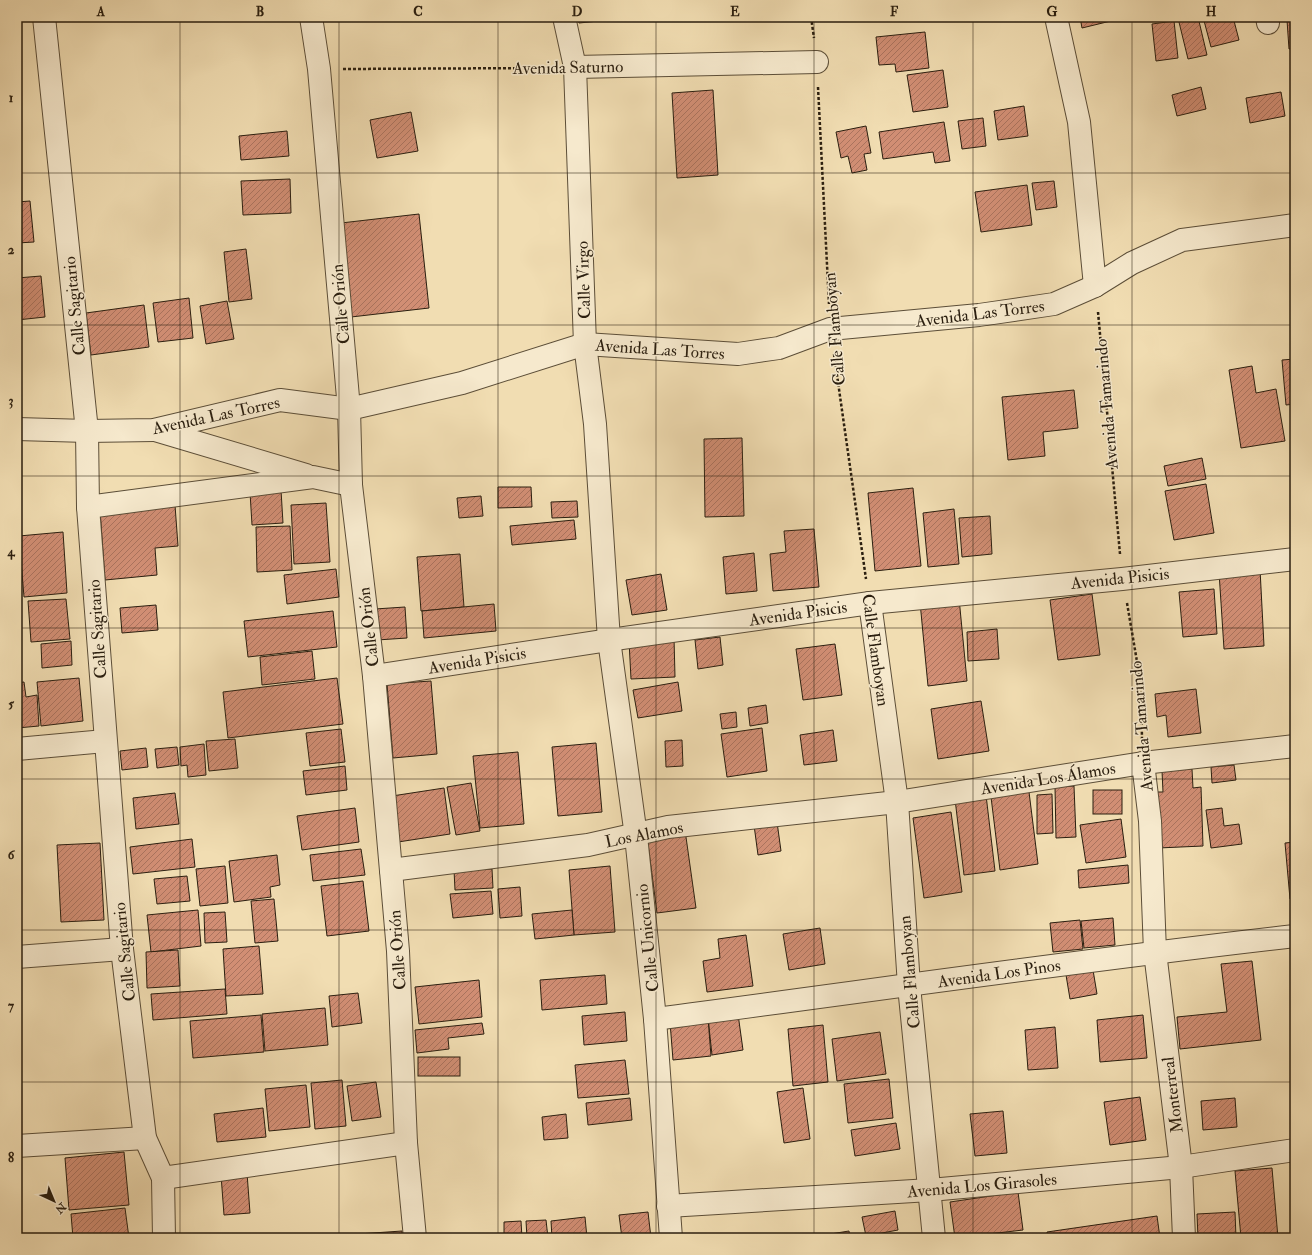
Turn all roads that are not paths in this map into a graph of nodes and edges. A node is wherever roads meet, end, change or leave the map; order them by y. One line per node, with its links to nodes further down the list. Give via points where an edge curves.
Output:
1 (44, 17): 13 (street, Calle Sagitario)
2 (310, 17): 10 (street, Calle Orión, via 319,69)
3 (564, 17): 6 (street, Calle Virgo)
4 (1056, 17): 8 (street, via 1079,122)
5 (817, 62): 6 (street, Avenida Saturno)
6 (575, 67): 9 (street, Calle Virgo)
7 (1295, 225): 8 (street, Avenida Las Torres, via 1182,240 1132,263)
8 (1095, 286): 9 (street, Avenida Las Torres, via 1054,304 979,315 830,330 779,348 738,354)
9 (585, 344): 10 (street, Avenida Las Torres, via 462,383); 19 (street, Calle Virgo, via 595,424)
10 (349, 409): 12 (street, Avenida Las Torres, via 280,400); 15 (street, Calle Orión)
11 (17, 429): 13 (street, Avenida Las Torres)
12 (154, 430): 13 (street, Avenida Las Torres); 14 (street)
13 (87, 431): 16 (street, Calle Sagitario)
14 (313, 477): 15 (street); 16 (street)
15 (351, 485): 20 (street, Calle Orión)
16 (88, 507): 21 (street, Calle Sagitario)
17 (1295, 559): 18 (street, Avenida Pisicis, via 1122,579)
18 (870, 603): 19 (street, Avenida Pisicis); 25 (street, Calle Flamboyan)
19 (609, 640): 20 (street, Avenida Pisicis); 26 (street, Calle Unicornio)
20 (374, 676): 27 (street, Calle Orión)
21 (106, 741): 23 (street); 29 (street, Calle Sagitario)
22 (1295, 746): 24 (street, Avenida Los Álamos)
23 (17, 749)
24 (1143, 763): 25 (street, Avenida Los Álamos); 30 (street, Avenida Tamarindo, via 1150,821)
25 (897, 802): 26 (street, Los Alamos, via 668,827); 32 (street, Calle Flamboyan)
26 (636, 836): 27 (street, Los Alamos, via 588,845); 33 (street, Calle Unicornio)
27 (391, 870): 35 (street, Calle Orión, via 398,951)
28 (1295, 936): 30 (street, Avenida Los Pinos)
29 (122, 949): 31 (street); 34 (street, Calle Sagitario)
30 (1156, 952): 32 (street, Avenida Los Pinos); 38 (street, Monterreal)
31 (17, 957)
32 (909, 986): 33 (street, Avenida Los Pinos); 40 (street, Calle Flamboyan)
33 (655, 1018): 41 (street, Calle Unicornio)
34 (145, 1138): 36 (street); 39 (street, Calle Sagitario)
35 (406, 1143): 39 (street); 43 (street, Calle Orión)
36 (17, 1146)
37 (1295, 1150): 38 (street, Avenida Los Girasoles)
38 (1181, 1166): 40 (street, Avenida Los Girasoles); 46 (street, Monterreal)
39 (163, 1178): 42 (street, Calle Sagitario)
40 (930, 1190): 41 (street, Avenida Los Girasoles); 45 (street, Calle Flamboyan)
41 (668, 1206): 44 (street, Calle Unicornio)
42 (164, 1238)
43 (415, 1238)
44 (671, 1238)
45 (934, 1238)
46 (1184, 1238)

